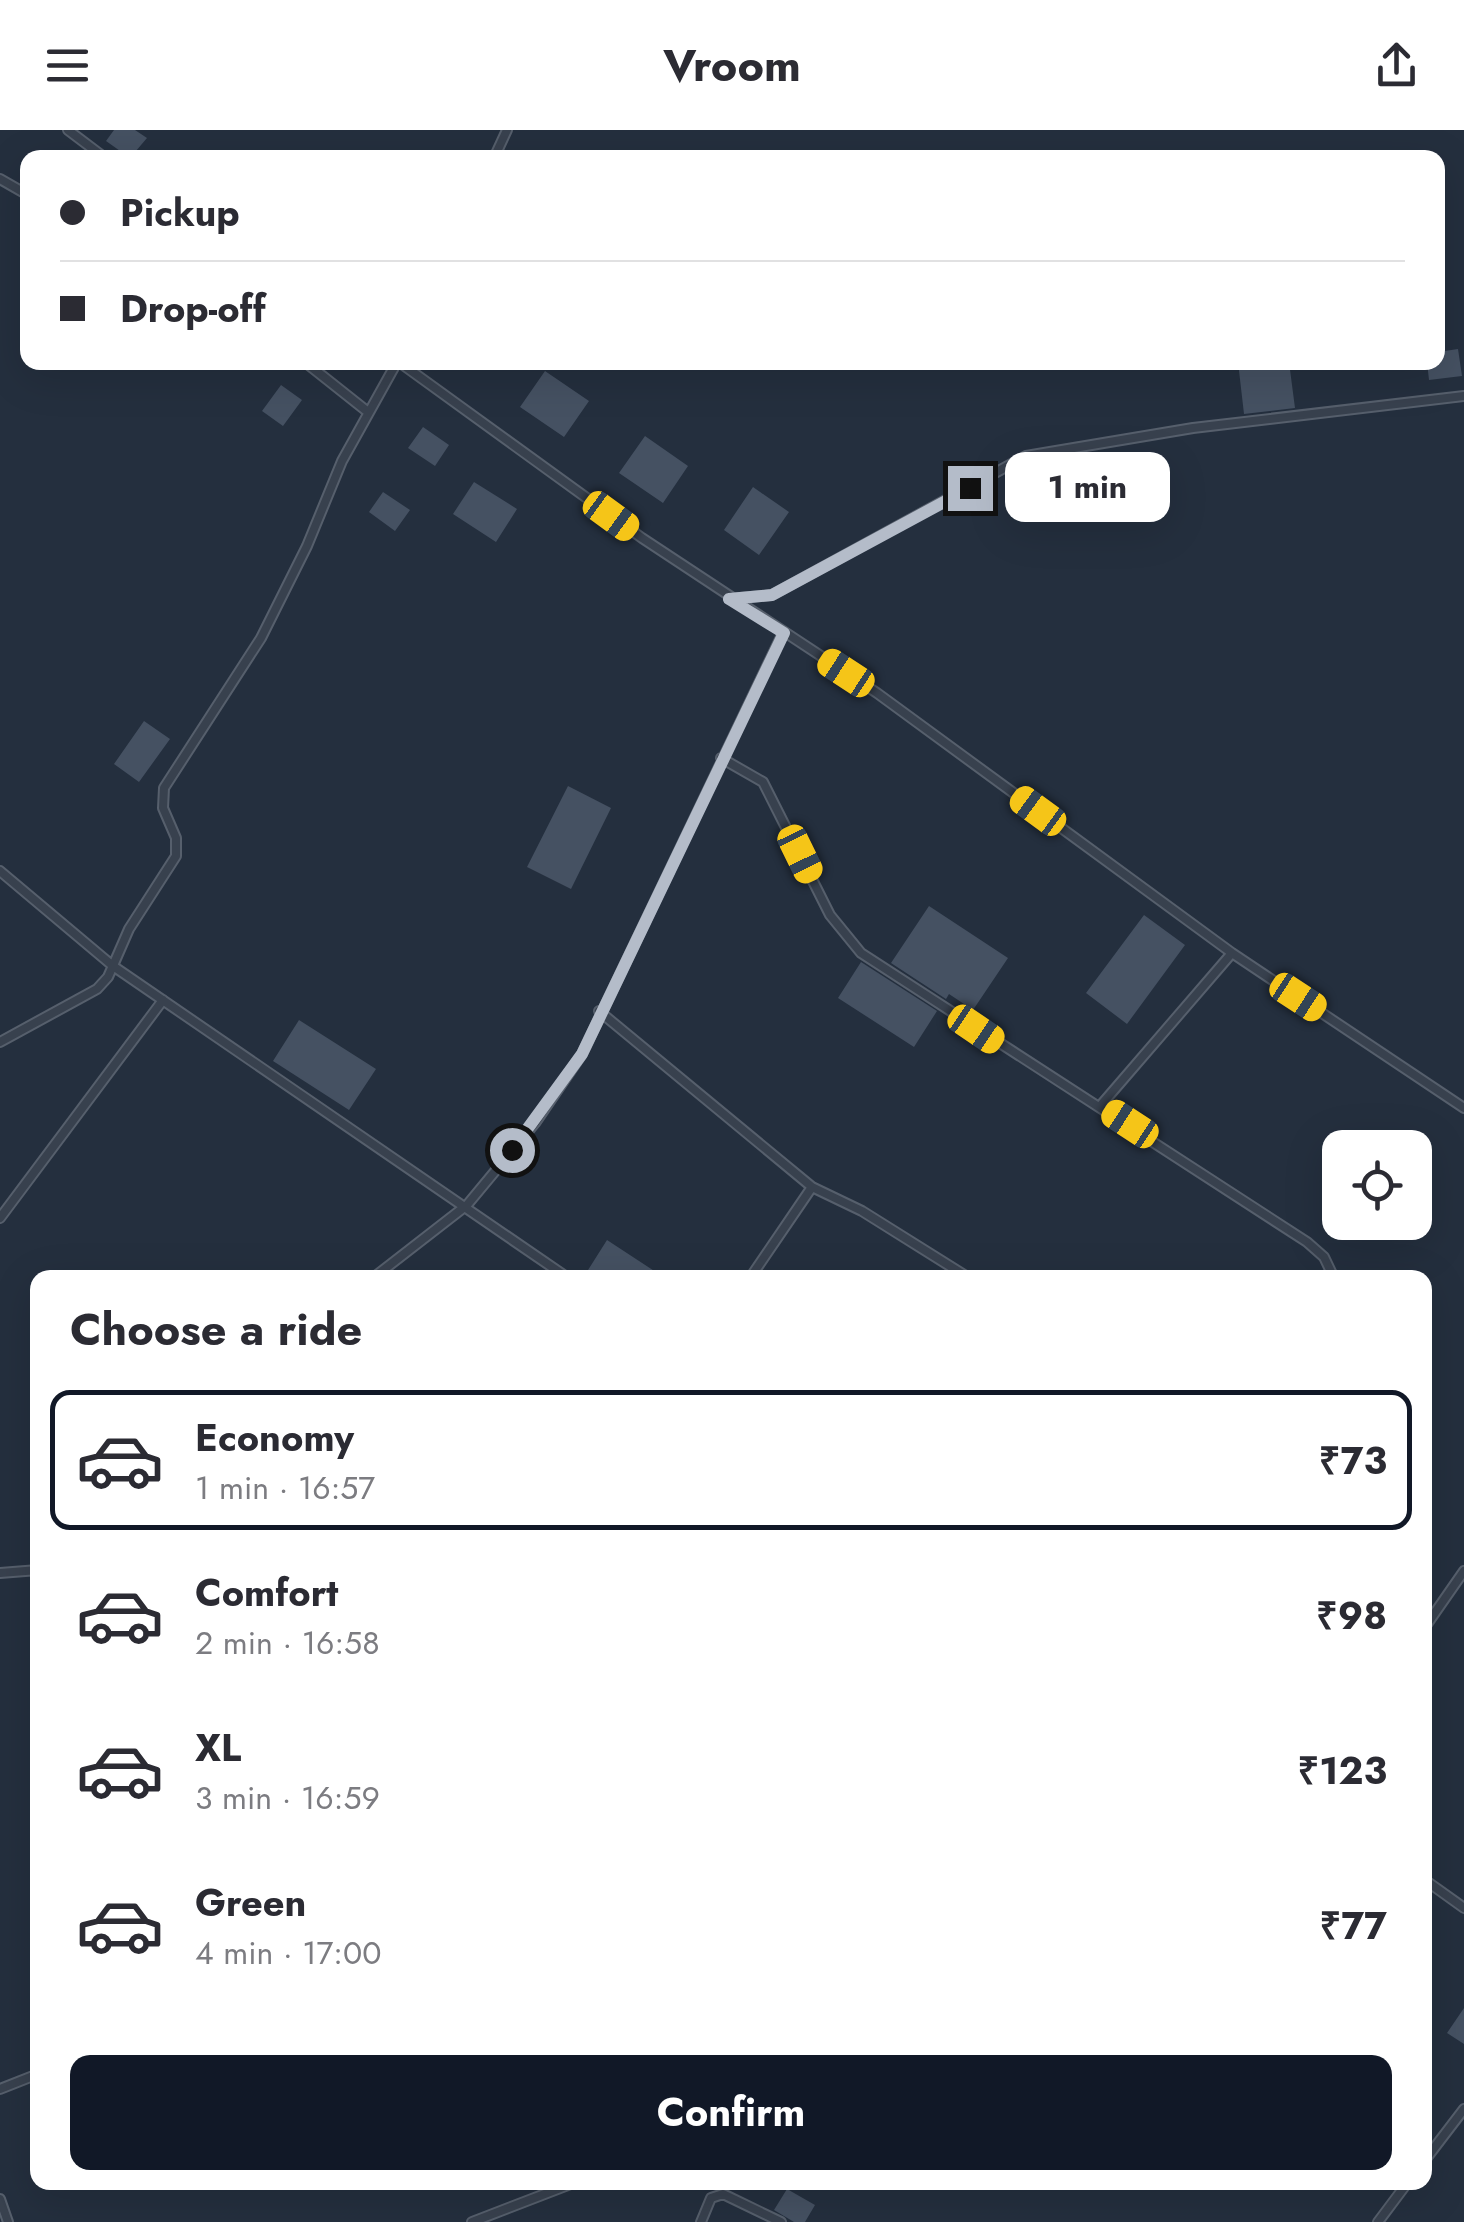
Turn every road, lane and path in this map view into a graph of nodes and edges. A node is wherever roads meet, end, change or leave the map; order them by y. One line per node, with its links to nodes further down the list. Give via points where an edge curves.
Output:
1 (68, 130): 2 (lane)
2 (94, 150)
3 (315, 370): 7 (lane)
4 (393, 370): 7 (lane)
5 (409, 370): 8 (lane)
6 (1464, 396): 8 (lane, via 1026,456 772,595)
7 (368, 412): 13 (lane, via 261,638 164,788 176,856 129,929)
8 (729, 599): 9 (lane)
9 (784, 633): 10 (lane); 12 (lane)
10 (721, 758): 15 (lane); 17 (lane, via 763,782 830,915 861,953)
11 (0, 871): 13 (lane)
12 (1232, 953): 17 (lane); 18 (lane)
13 (114, 966): 14 (lane); 16 (lane, via 97,988)
14 (163, 1000): 20 (lane); 21 (lane)
15 (600, 1012): 19 (lane); 20 (lane, via 562,1087)
16 (0, 1042)
17 (1100, 1105): 26 (lane, via 1308,1242)
18 (1464, 1108)
19 (812, 1187): 24 (lane); 25 (lane)
20 (467, 1206): 22 (lane); 23 (lane)
21 (0, 1218)
22 (383, 1270)
23 (557, 1270)
24 (755, 1270)
25 (956, 1270)
26 (1330, 1270)
27 (30, 1571): 29 (lane)
28 (1464, 1571): 30 (lane)
29 (0, 1573)
30 (1432, 1617)
31 (1432, 1885): 32 (lane)
32 (1464, 1908)
33 (30, 2077): 34 (lane)
34 (0, 2089)
35 (1464, 2109): 36 (lane)
36 (1432, 2151)
37 (555, 2190): 41 (lane)
38 (1402, 2190): 44 (lane)
39 (0, 2199): 40 (lane)
40 (8, 2222)
41 (472, 2222)
42 (701, 2222): 43 (lane, via 711,2198 723,2194)
43 (781, 2222)
44 (1378, 2222)

